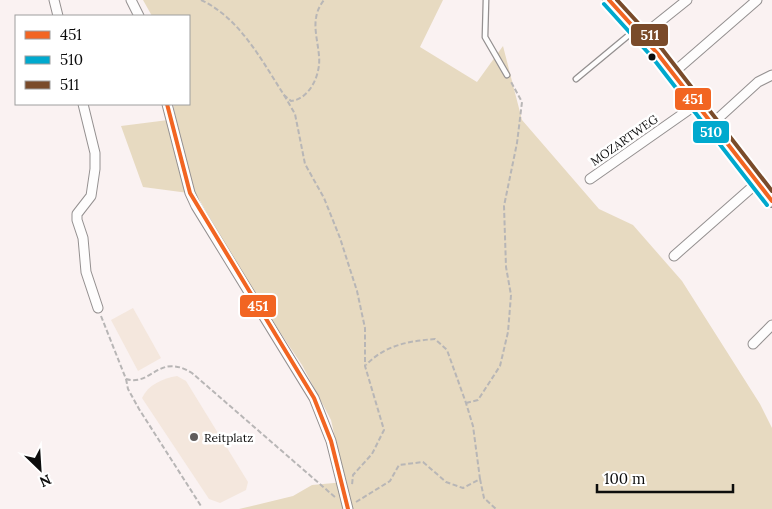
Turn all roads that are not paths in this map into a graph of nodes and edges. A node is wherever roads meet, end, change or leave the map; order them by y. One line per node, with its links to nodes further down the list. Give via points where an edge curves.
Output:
1 (54, 0): 7 (street)
2 (131, 0): 8 (street)
3 (486, 0): 11 (lane, via 485,38)
4 (609, 0): 9 (main road)
5 (687, 0): 9 (street)
6 (757, 0): 10 (street)
7 (58, 15)
8 (138, 15)
9 (639, 32): 10 (main road); 13 (lane)
10 (673, 74): 14 (main road)
11 (507, 75)
12 (772, 75): 17 (street, via 758,82)
13 (576, 79)
14 (697, 104): 17 (main road); 18 (street, MOZARTWEG)
15 (83, 105): 22 (street, via 95,153 95,169 92,196 77,214 77,220 86,272)
16 (167, 105): 25 (street, via 184,173 196,206 314,398 331,441)
17 (712, 124): 19 (main road)
18 (590, 180)
19 (758, 182): 20 (main road); 21 (street)
20 (772, 201)
21 (674, 256)
22 (98, 308)
23 (772, 325): 24 (street)
24 (753, 344)
25 (348, 508)

